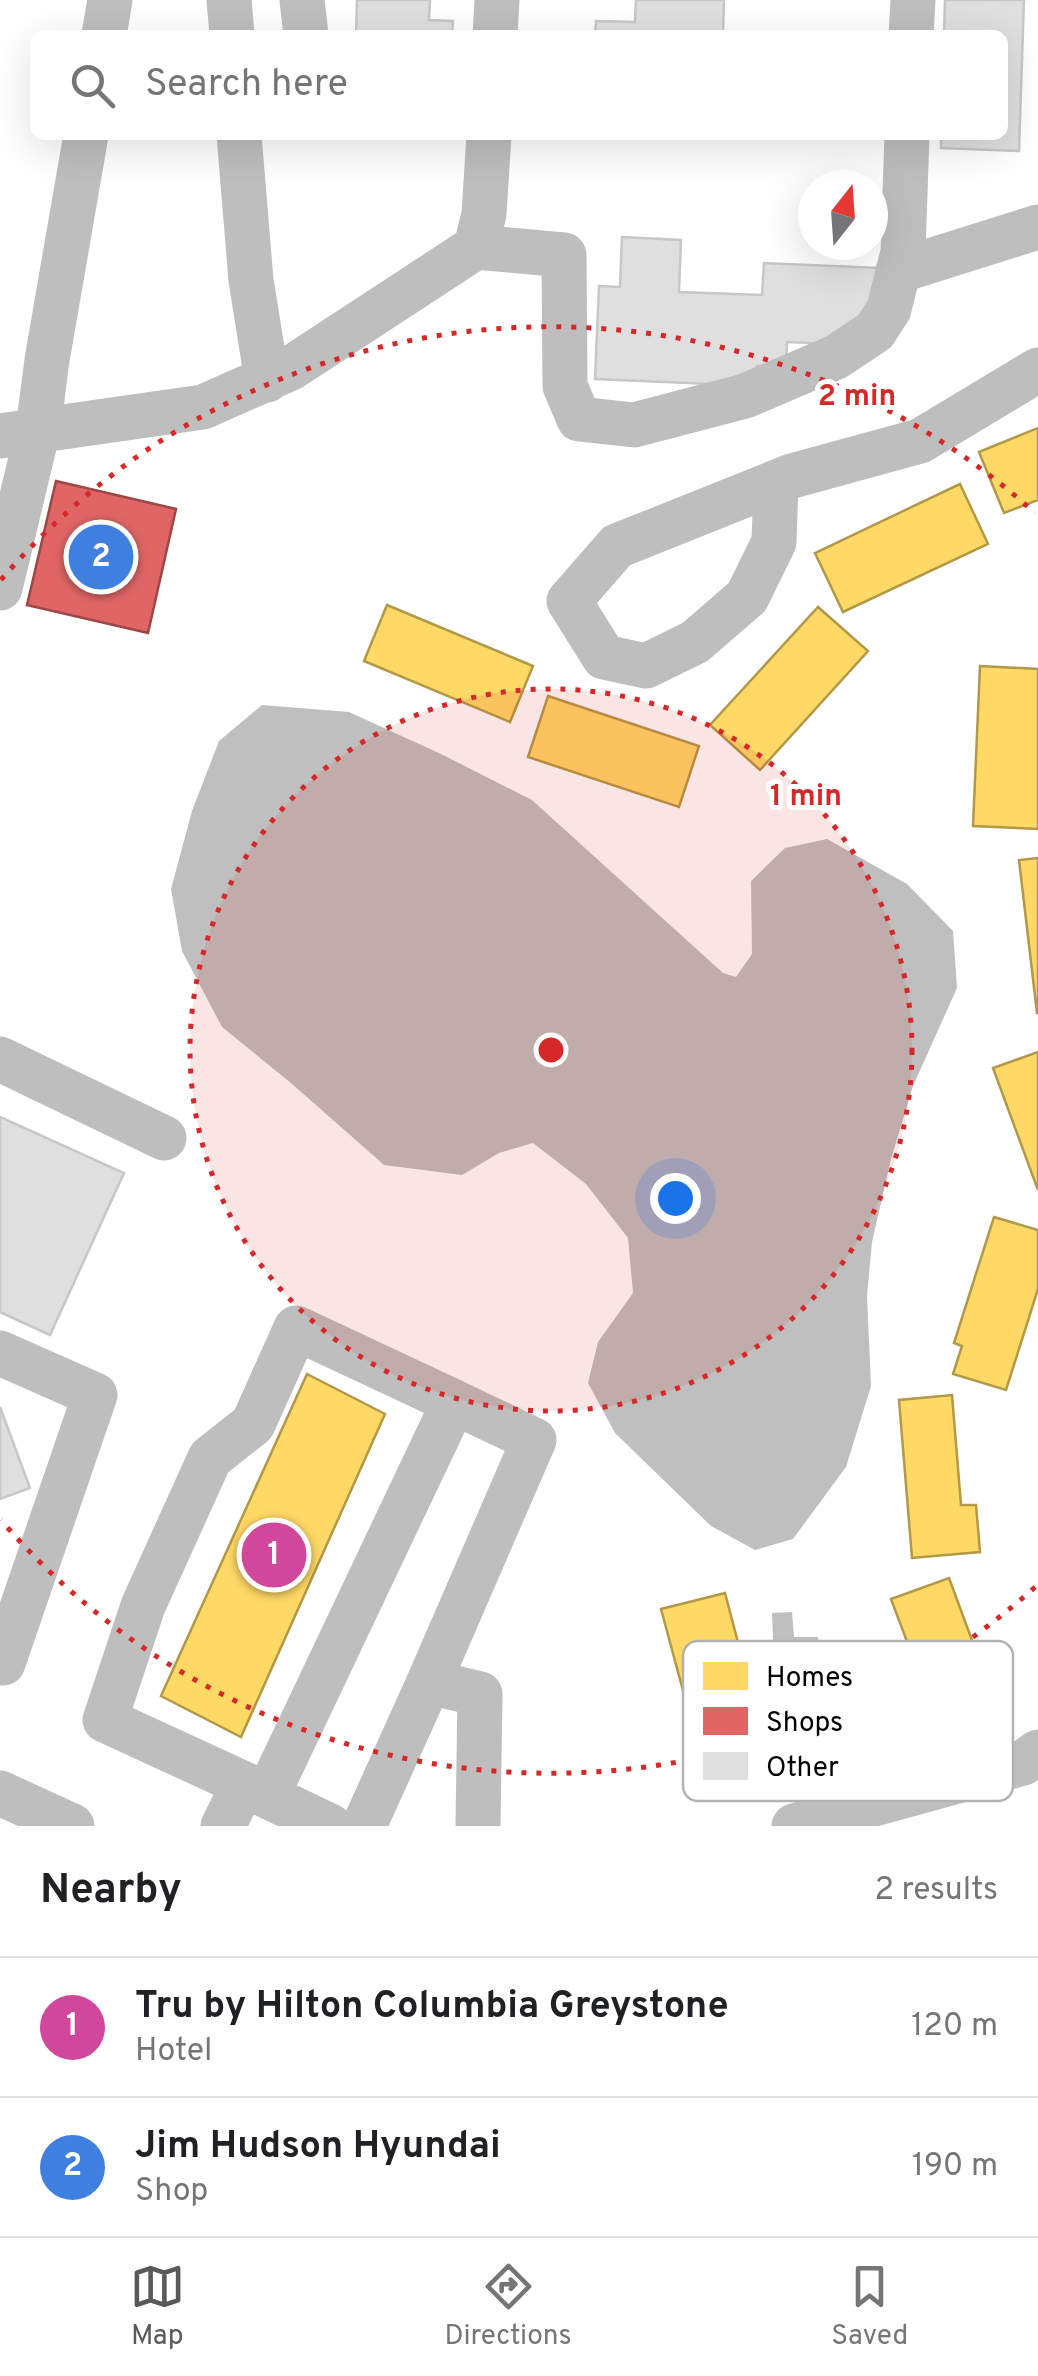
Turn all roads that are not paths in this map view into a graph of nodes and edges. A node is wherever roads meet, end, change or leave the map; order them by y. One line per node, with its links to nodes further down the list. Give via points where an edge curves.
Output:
1 (110, 0): 6 (street)
2 (230, 0): 7 (street)
3 (302, 0): 8 (street)
4 (497, 0): 9 (street)
5 (913, 0): 10 (street)
6 (105, 30)
7 (232, 30)
8 (305, 30)
9 (495, 30)
10 (912, 30)
11 (85, 140): 20 (street, via 47,360)
12 (239, 140): 19 (street)
13 (489, 140): 16 (street)
14 (908, 140): 17 (street)
15 (1038, 226): 17 (street)
16 (476, 247): 17 (street, via 564,255 566,386 579,419 634,426 745,396 836,357 876,331); 19 (street)
17 (898, 271)
18 (1038, 370): 21 (street, via 920,442)
19 (267, 380): 20 (street, via 202,407)
20 (19, 433): 22 (street)
21 (776, 482): 21 (street, via 618,546 568,601 604,656 646,666 695,642 747,597 774,542)
22 (0, 588)
23 (0, 1059): 24 (street)
24 (164, 1138)
25 (0, 1352): 27 (street, via 95,1394)
26 (454, 1402): 30 (street, via 534,1440); 33 (street); 33 (street, via 296,1328 253,1424 210,1458 143,1606 105,1720)
27 (44, 1542): 28 (street); 29 (street)
28 (0, 1554)
29 (1, 1665)
30 (429, 1682): 39 (street); 40 (street, via 480,1694)
31 (1038, 1752): 32 (street)
32 (1013, 1765)
33 (255, 1790): 37 (street); 38 (street)
34 (0, 1793): 36 (street)
35 (883, 1801): 41 (street)
36 (72, 1826)
37 (223, 1826)
38 (330, 1826)
39 (364, 1826)
40 (478, 1826)
41 (794, 1826)

